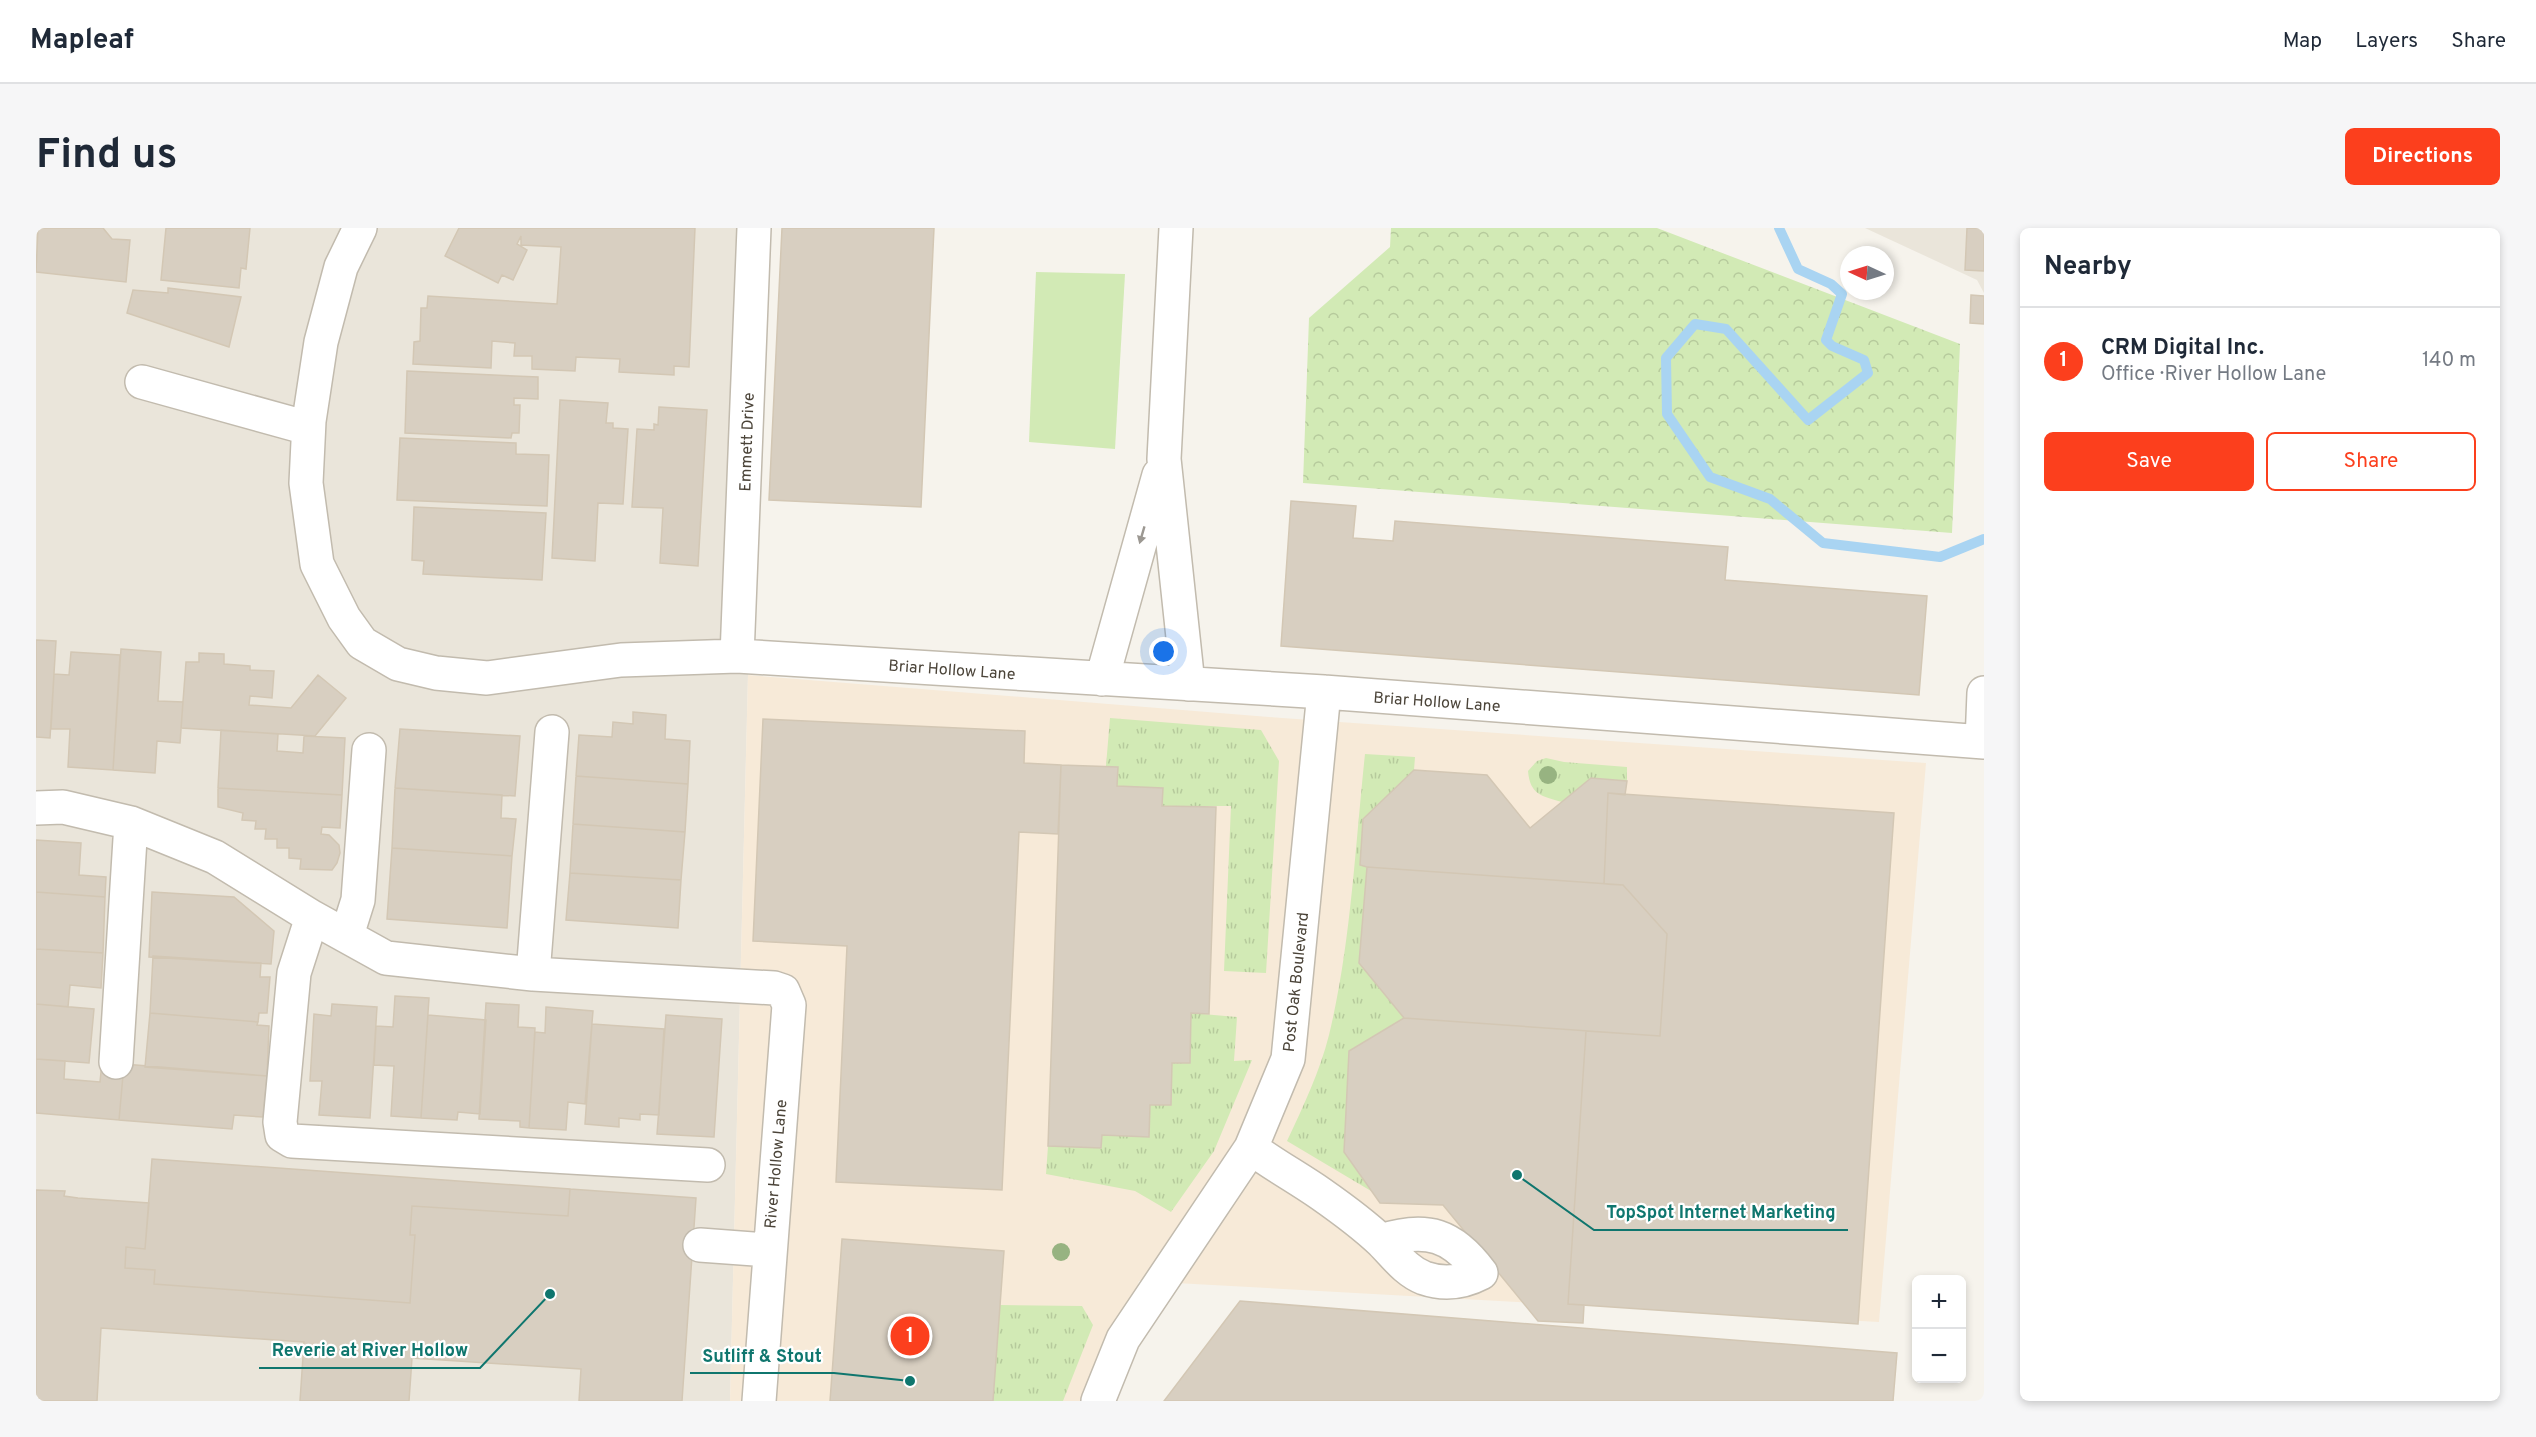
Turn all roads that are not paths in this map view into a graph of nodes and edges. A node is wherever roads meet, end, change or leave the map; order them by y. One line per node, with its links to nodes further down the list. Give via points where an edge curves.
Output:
1 (360, 228): 5 (street, Briar Hollow Lane, via 341,267 321,342)
2 (754, 228): 7 (street, Emmett Drive)
3 (1176, 228): 6 (street)
4 (142, 382): 5 (street)
5 (308, 428): 7 (street, Briar Hollow Lane, via 306,483 317,564 344,618 362,643 398,664 487,678 621,660)
6 (1164, 459): 8 (street, one-way to 8); 9 (street)
7 (737, 656): 8 (street, Briar Hollow Lane)
8 (1102, 679): 9 (street, Briar Hollow Lane)
9 (1188, 684): 10 (street, Briar Hollow Lane)
10 (1324, 692): 13 (street, Briar Hollow Lane); 21 (street, Post Oak Boulevard, via 1288,1059)
11 (1984, 693): 13 (street)
12 (552, 732): 19 (street)
13 (1983, 742)
14 (369, 750): 18 (street, via 358,900)
15 (36, 808): 16 (street, via 63,807)
16 (131, 824): 17 (street, via 215,857); 20 (street)
17 (312, 917): 18 (street); 22 (street, via 294,973 282,1135 292,1141)
18 (347, 935): 19 (street, via 386,958)
19 (533, 974): 25 (street, River Hollow Lane, via 783,991 787,998)
20 (116, 1062)
21 (1251, 1148): 23 (street, via 1320,1193); 27 (street, Post Oak Boulevard, via 1123,1339)
22 (708, 1165)
23 (1381, 1241)
24 (700, 1245): 25 (street)
25 (768, 1250): 26 (street, River Hollow Lane)
26 (759, 1401)
27 (1098, 1401)

